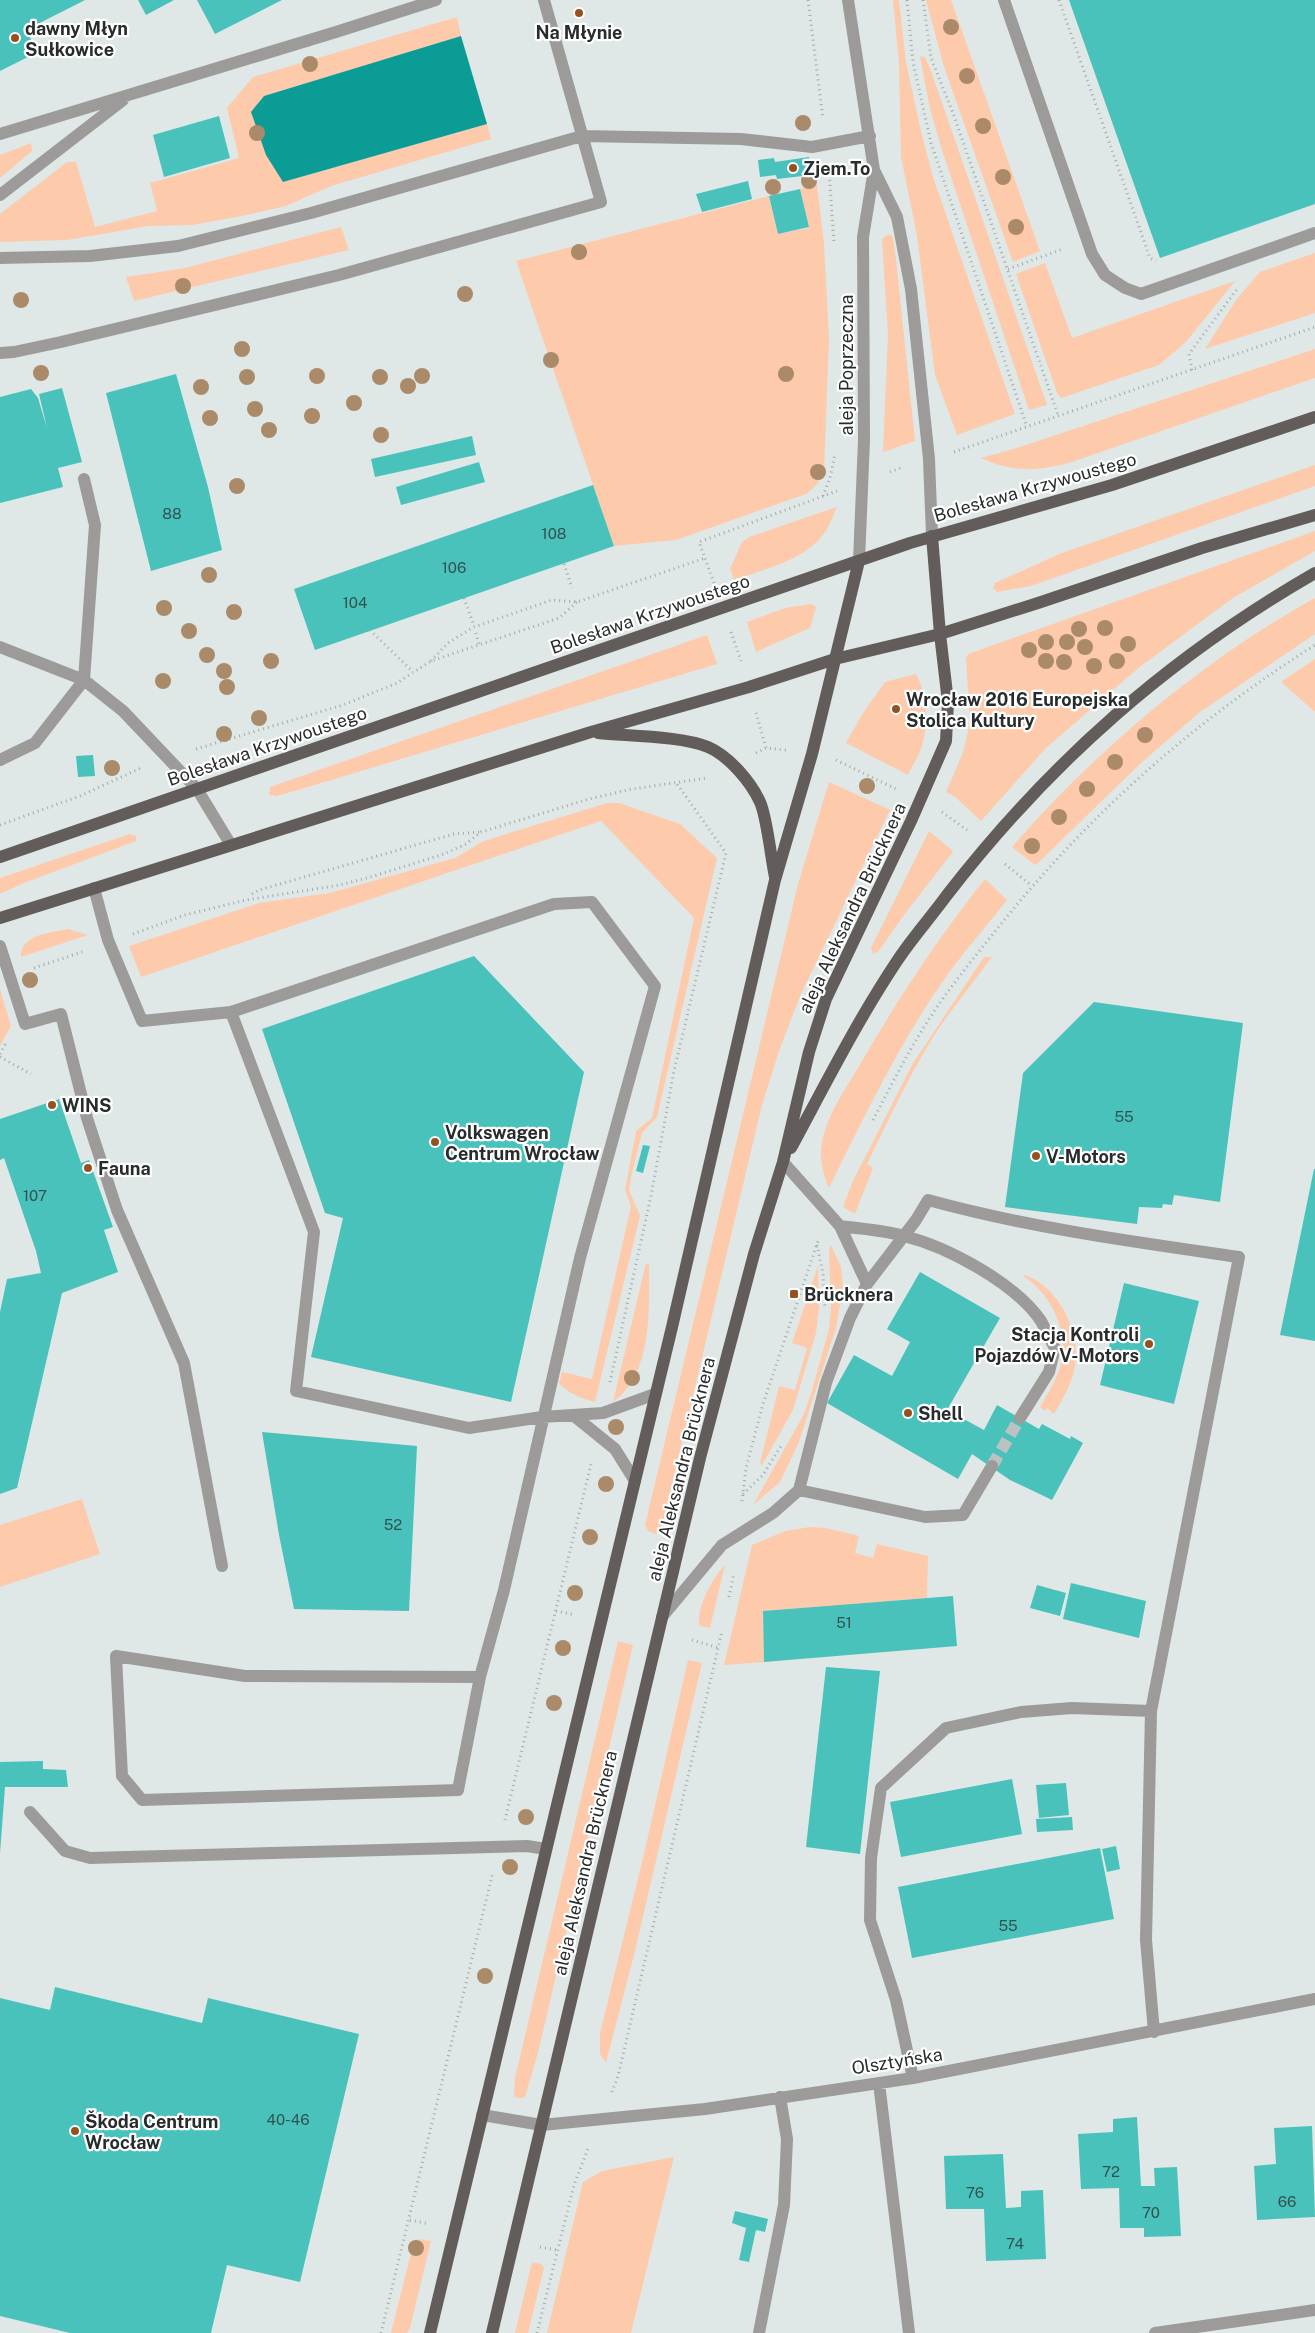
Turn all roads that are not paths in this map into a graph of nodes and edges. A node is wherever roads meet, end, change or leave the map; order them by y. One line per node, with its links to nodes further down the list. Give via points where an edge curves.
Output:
1 (436, 0): 5 (street)
2 (544, 0): 7 (street)
3 (848, 0): 8 (street, aleja Poprzeczna)
4 (1004, 0): 11 (street, via 1092,254 1105,275 1141,294)
5 (131, 94): 6 (street); 10 (street)
6 (0, 134)
7 (582, 136): 8 (street, via 741,139 812,147); 12 (street, via 303,215 178,246 90,256); 13 (street, via 601,202 339,275)
8 (870, 136): 9 (street, aleja Poprzeczna)
9 (874, 170): 17 (street, aleja Poprzeczna, via 897,217 911,289 929,459); 18 (street, aleja Poprzeczna, via 863,237 864,440)
10 (0, 195)
11 (1315, 233)
12 (0, 258)
13 (0, 353)
14 (1315, 417): 17 (main road, Bolesława Krzywoustego, via 1112,485)
15 (84, 479): 23 (street, via 95,525)
16 (1315, 515): 20 (main road, via 1202,548)
17 (932, 536): 18 (main road, Bolesława Krzywoustego); 20 (main road, aleja Aleksandra Brücknera)
18 (859, 561): 22 (main road); 26 (main road, Bolesława Krzywoustego)
19 (1315, 573): 34 (main road, via 1221,631 1157,679 1031,795 897,960)
20 (940, 634): 22 (main road); 34 (main road, aleja Aleksandra Brücknera, via 948,702 946,742 826,999 809,1052)
21 (0, 648): 23 (street)
22 (835, 659): 24 (main road, via 748,688); 29 (main road, via 812,754)
23 (84, 680): 25 (street, via 35,743); 26 (street, via 123,711)
24 (591, 732): 27 (main road); 29 (main road, via 695,742 711,748 726,760 746,780 761,803)
25 (0, 760)
26 (196, 788): 27 (street); 28 (main road, Bolesława Krzywoustego)
27 (231, 845): 30 (main road)
28 (0, 857)
29 (775, 880): 38 (main road)
30 (94, 888): 31 (main road); 33 (street, via 108,940 142,1021)
31 (0, 918)
32 (0, 946): 45 (street, via 25,1024 61,1014 87,1118 117,1210 184,1364)
33 (231, 1012): 40 (street, via 314,1232 296,1391 469,1428); 40 (street, via 554,904 592,902 654,986 580,1258)
34 (783, 1162): 35 (street); 46 (main road, aleja Aleksandra Brücknera, via 754,1254 702,1448)
35 (840, 1226): 36 (street); 37 (street)
36 (902, 1236): 37 (street); 41 (street, via 928,1244 992,1276 1040,1321 1054,1348 1049,1372); 48 (street, via 928,1200 984,1215 1106,1238 1239,1257)
37 (867, 1284): 44 (street, via 850,1318 826,1383)
38 (655, 1394): 39 (street, via 603,1413); 43 (main road)
39 (573, 1415): 40 (street); 43 (street, via 615,1450)
40 (542, 1418): 47 (street, via 504,1590)
41 (1020, 1418)
42 (992, 1466): 44 (street, via 962,1515 925,1517)
43 (635, 1482): 50 (main road)
44 (799, 1490): 46 (street, via 773,1514 722,1545)
45 (222, 1566)
46 (662, 1617): 57 (main road, aleja Aleksandra Brücknera)
47 (480, 1677): 47 (street, via 458,1790 142,1800 122,1776 116,1656 245,1676)
48 (1151, 1711): 52 (street, via 1146,1940); 53 (street, via 1072,1708 1021,1712 946,1728 881,1788 871,1858 870,1920 896,2000)
49 (30, 1812): 50 (street, via 65,1850 90,1858 527,1846)
50 (546, 1849): 56 (main road)
51 (1315, 1999): 52 (street, Olsztyńska)
52 (1154, 2032): 53 (street, Olsztyńska)
53 (913, 2078): 54 (street, Olsztyńska)
54 (879, 2083): 55 (street, Olsztyńska); 62 (street)
55 (780, 2097): 57 (street, Olsztyńska, via 705,2109); 61 (street, via 787,2139 784,2204)
56 (482, 2115): 57 (street, Olsztyńska); 59 (main road)
57 (542, 2126): 60 (main road, aleja Aleksandra Brücknera)
58 (1315, 2310): 63 (street)
59 (430, 2333)
60 (492, 2333)
61 (759, 2333)
62 (909, 2333)
63 (1155, 2333)

